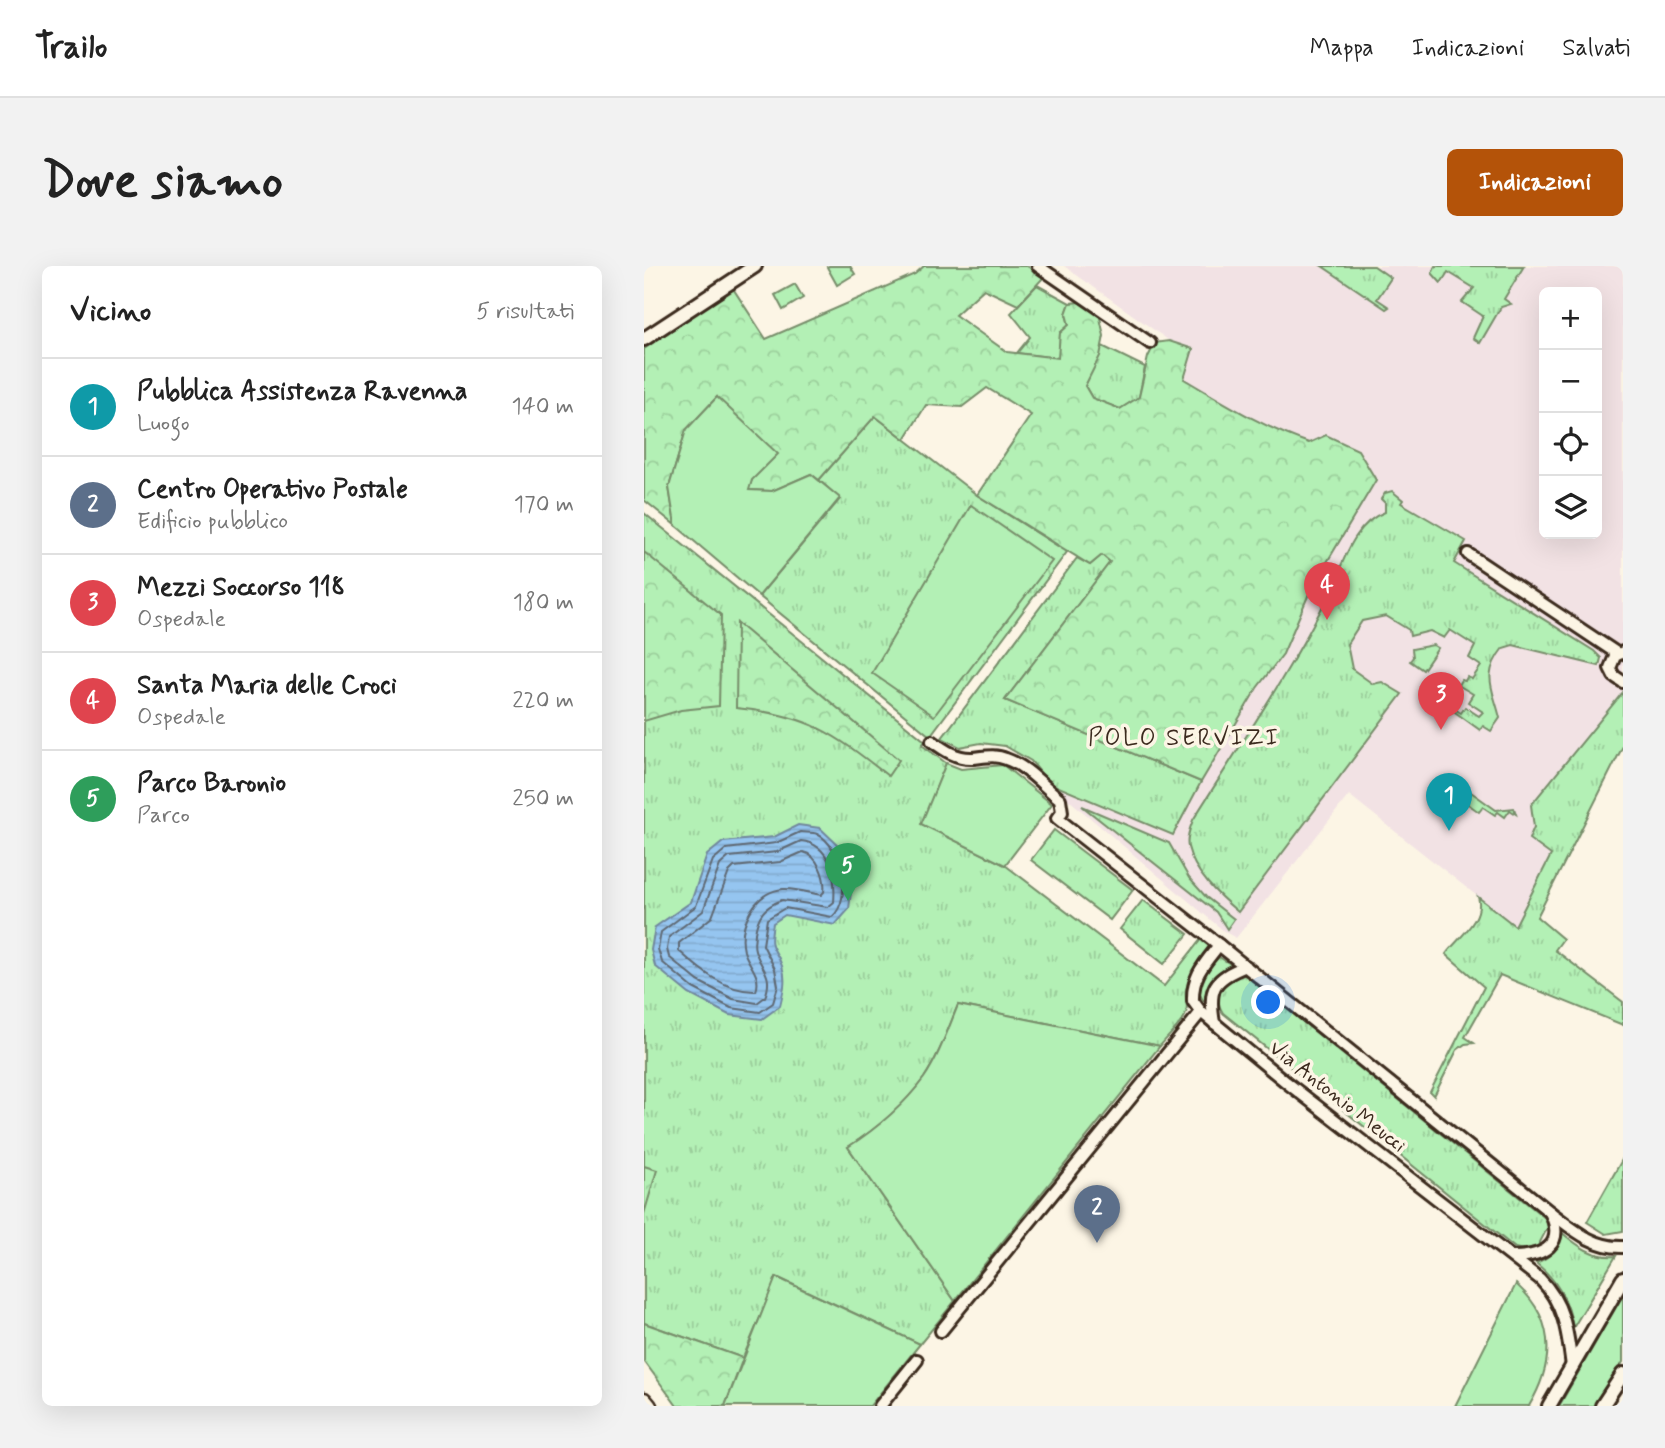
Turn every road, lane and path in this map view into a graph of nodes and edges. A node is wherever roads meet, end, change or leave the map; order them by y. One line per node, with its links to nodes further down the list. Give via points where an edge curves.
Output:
1 (1038, 266): 4 (street)
2 (753, 267): 3 (street)
3 (644, 339)
4 (1150, 343)
5 (1468, 554): 6 (street)
6 (1621, 653): 7 (street, via 1610,668)
7 (1623, 682)
8 (932, 741): 9 (street, Via Antonio Meucci, via 960,757 985,755 1019,765 1060,799 1062,812 1057,818)
9 (1219, 945): 10 (street, Via Antonio Meucci); 11 (street, via 1194,980 1193,1001)
10 (1246, 966): 12 (street, via 1228,973 1213,988); 13 (street, Via Antonio Meucci)
11 (1201, 1012): 12 (street, Via Antonio Meucci); 17 (street)
12 (1214, 1023): 15 (street, Via Antonio Meucci)
13 (1550, 1212): 14 (street, Via Antonio Meucci, via 1593,1243); 15 (street, via 1556,1227 1551,1245 1537,1255)
14 (1623, 1247)
15 (1514, 1257): 19 (street, Via Antonio Meucci, via 1552,1291 1565,1320)
16 (1623, 1279): 19 (street)
17 (941, 1331)
18 (917, 1360): 23 (street)
19 (1572, 1367): 24 (street)
20 (1623, 1374): 25 (street)
21 (644, 1400): 22 (main road)
22 (649, 1406)
23 (880, 1406)
24 (1549, 1406)
25 (1602, 1406)

